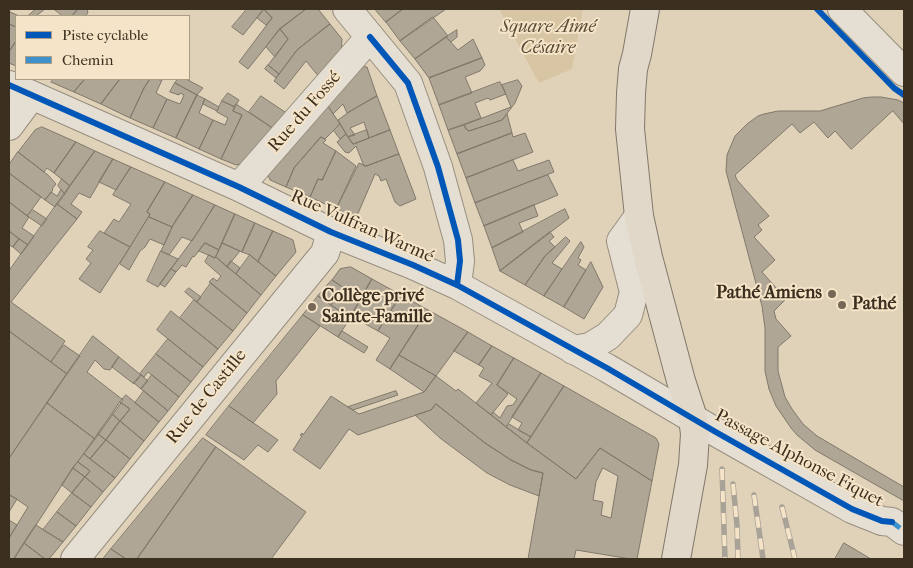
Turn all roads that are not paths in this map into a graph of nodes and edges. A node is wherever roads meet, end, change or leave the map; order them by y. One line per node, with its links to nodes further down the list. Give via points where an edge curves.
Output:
1 (347, 9): 5 (street)
2 (646, 9): 6 (main road)
3 (666, 9): 6 (main road)
4 (842, 9): 7 (street)
5 (370, 37): 10 (street, Rue du Fossé); 13 (street, via 408,83 438,167 458,240 460,261)
6 (637, 54): 11 (main road, via 633,69 630,129)
7 (904, 72)
8 (20, 90): 9 (street); 10 (street, Rue Vulfran Warmé)
9 (9, 126)
10 (239, 187): 12 (street, Rue Vulfran Warmé)
11 (638, 216): 14 (street, via 621,241 634,292 628,315 608,336 590,347); 15 (main road)
12 (331, 232): 13 (street, Rue Vulfran Warmé); 17 (street, Rue de Castille, via 325,253)
13 (456, 285): 14 (street, Rue Vulfran Warmé)
14 (573, 350): 15 (street, Rue Vulfran Warmé)
15 (693, 418): 16 (street, Passage Alphonse Fiquet, via 852,509); 18 (main road, via 694,454)
16 (898, 526)
17 (76, 559)
18 (676, 559)

